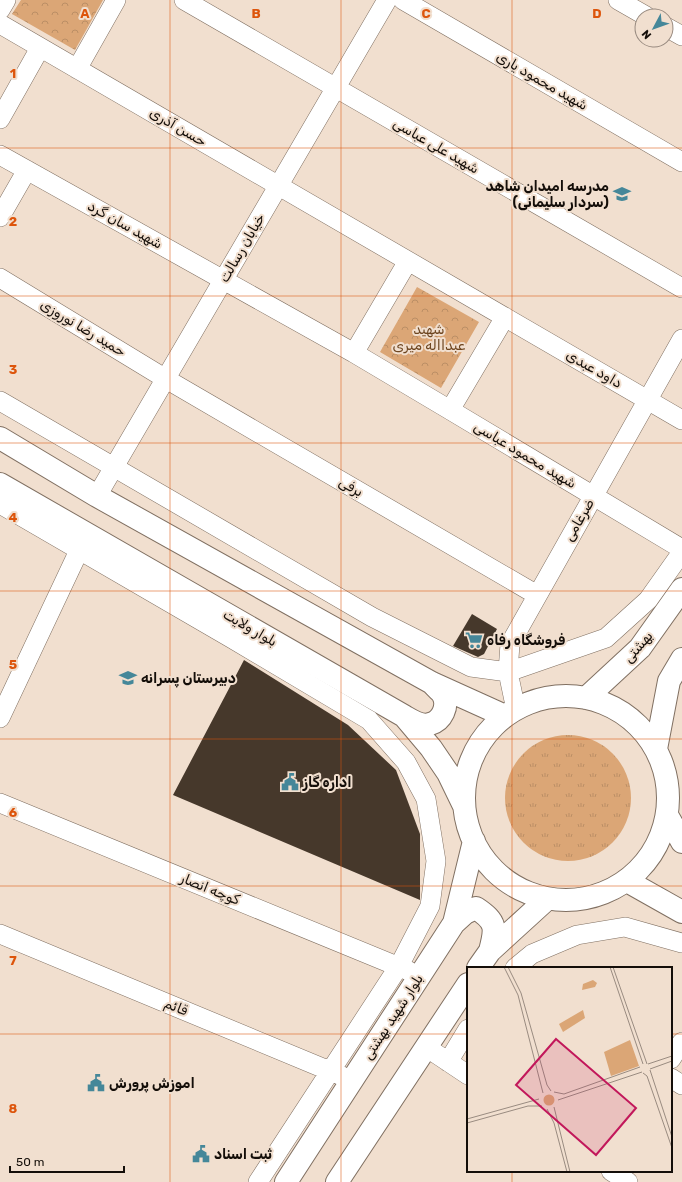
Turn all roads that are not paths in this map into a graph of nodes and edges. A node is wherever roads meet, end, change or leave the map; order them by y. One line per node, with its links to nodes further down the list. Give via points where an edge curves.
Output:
1 (6, 0): 8 (street)
2 (116, 0): 11 (street)
3 (184, 0): 12 (street, شهید علی عباسی)
4 (387, 0): 12 (street, خیابان رسالت)
5 (403, 0): 15 (street, شهید محمود یاری)
6 (618, 0): 7 (street)
7 (634, 9)
8 (0, 10)
9 (0, 24): 10 (street, حسن آذری)
10 (40, 48): 11 (street, حسن آذری); 13 (street)
11 (77, 69): 17 (street, حسن آذری)
12 (336, 88): 17 (street, خیابان رسالت); 22 (street, شهید علی عباسی)
13 (0, 119)
14 (0, 155): 16 (street, شهید سان گرد)
15 (682, 162)
16 (27, 170): 18 (street); 21 (street, شهید سان گرد)
17 (278, 186): 19 (street, حسن آذری); 21 (street, خیابان رسالت)
18 (0, 217)
19 (408, 261): 23 (street, داود عبدی); 25 (street)
20 (0, 278): 26 (street, حمید رضا نوروزی)
21 (223, 280): 25 (street); 26 (street, خیابان رسالت)
22 (682, 288)
23 (505, 317): 27 (street, داود عبدی); 29 (street)
24 (682, 339): 27 (street, ضرغامی)
25 (354, 353): 29 (street, شهید محمود عباسی)
26 (166, 379): 32 (street, خیابان رسالت); 40 (street, برفی)
27 (647, 400): 30 (street, داود عبدی); 35 (street, ضرغامی)
28 (0, 401): 32 (street)
29 (450, 410): 35 (street, شهید محمود عباسی)
30 (682, 420)
31 (0, 438): 34 (main road)
32 (113, 468): 34 (street, خیابان رسالت); 42 (street, via 372,617 471,667)
33 (0, 484): 37 (main road, بلوار ولایت)
34 (97, 496): 43 (main road)
35 (593, 496): 38 (street, شهید محمود عباسی); 40 (street, ضرغامی)
36 (0, 504): 37 (street)
37 (83, 542): 46 (main road, بلوار ولایت); 47 (street); 61 (street, via 369,720 406,762 426,799 436,861 430,906)
38 (682, 551): 42 (street, via 648,600 606,638)
39 (682, 589): 44 (main road, بهشتی, via 640,648)
40 (537, 595): 42 (street, ضرغامی, via 510,644)
41 (682, 659): 48 (main road, via 669,681)
42 (508, 672): 45 (street, ضرغامی)
43 (432, 683): 45 (main road); 46 (main road, via 443,695 446,707 441,718 430,725 417,723)
44 (586, 698): 45 (main road, via 561,696 536,700); 48 (main road, via 607,704 626,716 643,730)
45 (510, 713): 50 (main road, via 481,741 467,773)
46 (404, 716): 50 (main road, بلوار ولایت, via 448,773)
47 (0, 718)
48 (656, 749): 51 (main road, via 666,778)
49 (0, 803): 61 (street, کوچه انصار)
50 (464, 808): 52 (main road)
51 (667, 815): 53 (main road); 54 (main road, via 662,834 653,852 641,868)
52 (474, 841): 55 (main road, via 486,861 501,877 520,890); 57 (main road, بلوار شهید بهشتی)
53 (682, 842)
54 (626, 881): 55 (main road, via 602,894 582,899); 56 (main road)
55 (547, 899): 60 (main road)
56 (682, 912)
57 (454, 923): 60 (main road, via 465,913 476,908 489,917 495,932); 63 (main road, بلوار شهید بهشتی)
58 (0, 934): 70 (street, قائم)
59 (682, 943): 62 (street, via 618,928 577,935 532,954)
60 (484, 959)
61 (399, 966): 63 (street, کوچه انصار); 70 (street)
62 (517, 967)
63 (419, 976): 73 (main road, بلوار شهید بهشتی)
64 (467, 986): 67 (main road)
65 (467, 1031): 69 (street)
66 (682, 1042): 68 (street)
67 (426, 1047): 69 (street); 78 (main road)
68 (672, 1057)
69 (448, 1062): 71 (street)
70 (332, 1071): 73 (street, قائم); 76 (street)
71 (467, 1074)
72 (672, 1079): 74 (street)
73 (352, 1081): 77 (main road, بلوار شهید بهشتی)
74 (682, 1085)
75 (613, 1172): 79 (street)
76 (258, 1182)
77 (286, 1182)
78 (337, 1182)
79 (628, 1182)

